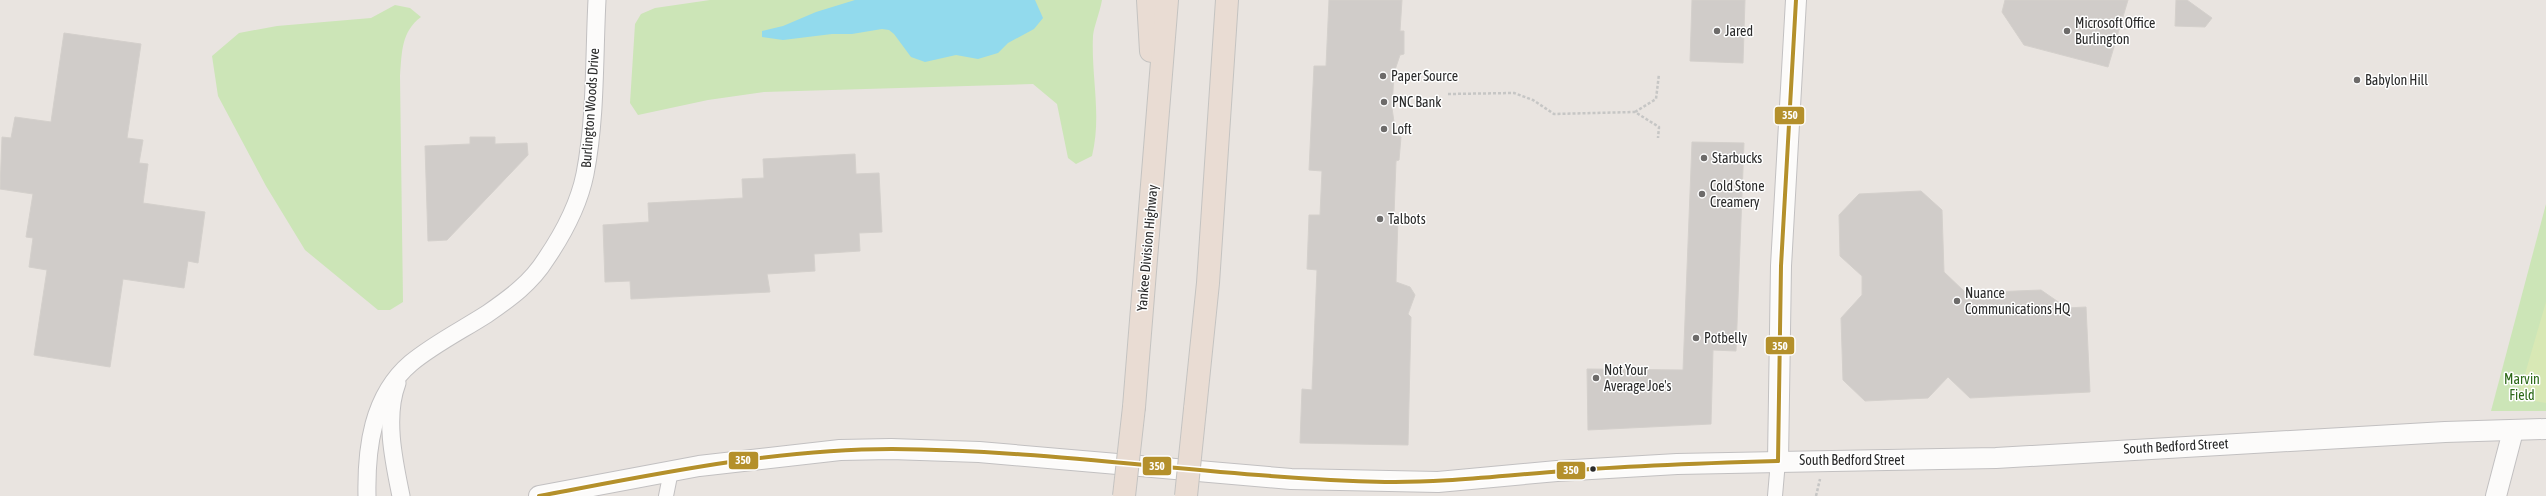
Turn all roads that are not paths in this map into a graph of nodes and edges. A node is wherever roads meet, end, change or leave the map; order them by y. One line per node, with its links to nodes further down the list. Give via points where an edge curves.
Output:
1 (597, 0): 7 (street, Burlington Woods Drive, via 590,136 584,175 563,230 546,260 523,288 426,352 410,364)
2 (1148, 0): 6 (highway)
3 (1167, 0): 6 (highway, Yankee Division Highway)
4 (1227, 0): 17 (highway, bridge, via 1208,283)
5 (1796, 0): 10 (main road, via 1780,266)
6 (1155, 147): 16 (highway, Yankee Division Highway, bridge, via 1134,407)
7 (400, 376): 12 (street, Burlington Woods Drive, via 390,388 375,419 370,444); 13 (street, Burlington Woods Drive, via 392,424)
8 (2546, 429): 9 (main road, South Bedford Street)
9 (2514, 431): 10 (main road, South Bedford Street, via 2445,432 1996,458); 19 (main road)
10 (1778, 461): 11 (main road, South Bedford Street, via 1632,466 1446,481 1400,482 1291,479 979,452 891,449 801,453 742,459); 18 (street)
11 (671, 471): 14 (main road, South Bedford Street); 15 (street)
12 (367, 496)
13 (400, 496)
14 (539, 496)
15 (666, 496)
16 (1124, 496)
17 (1186, 496)
18 (1775, 496)
19 (2496, 496)

